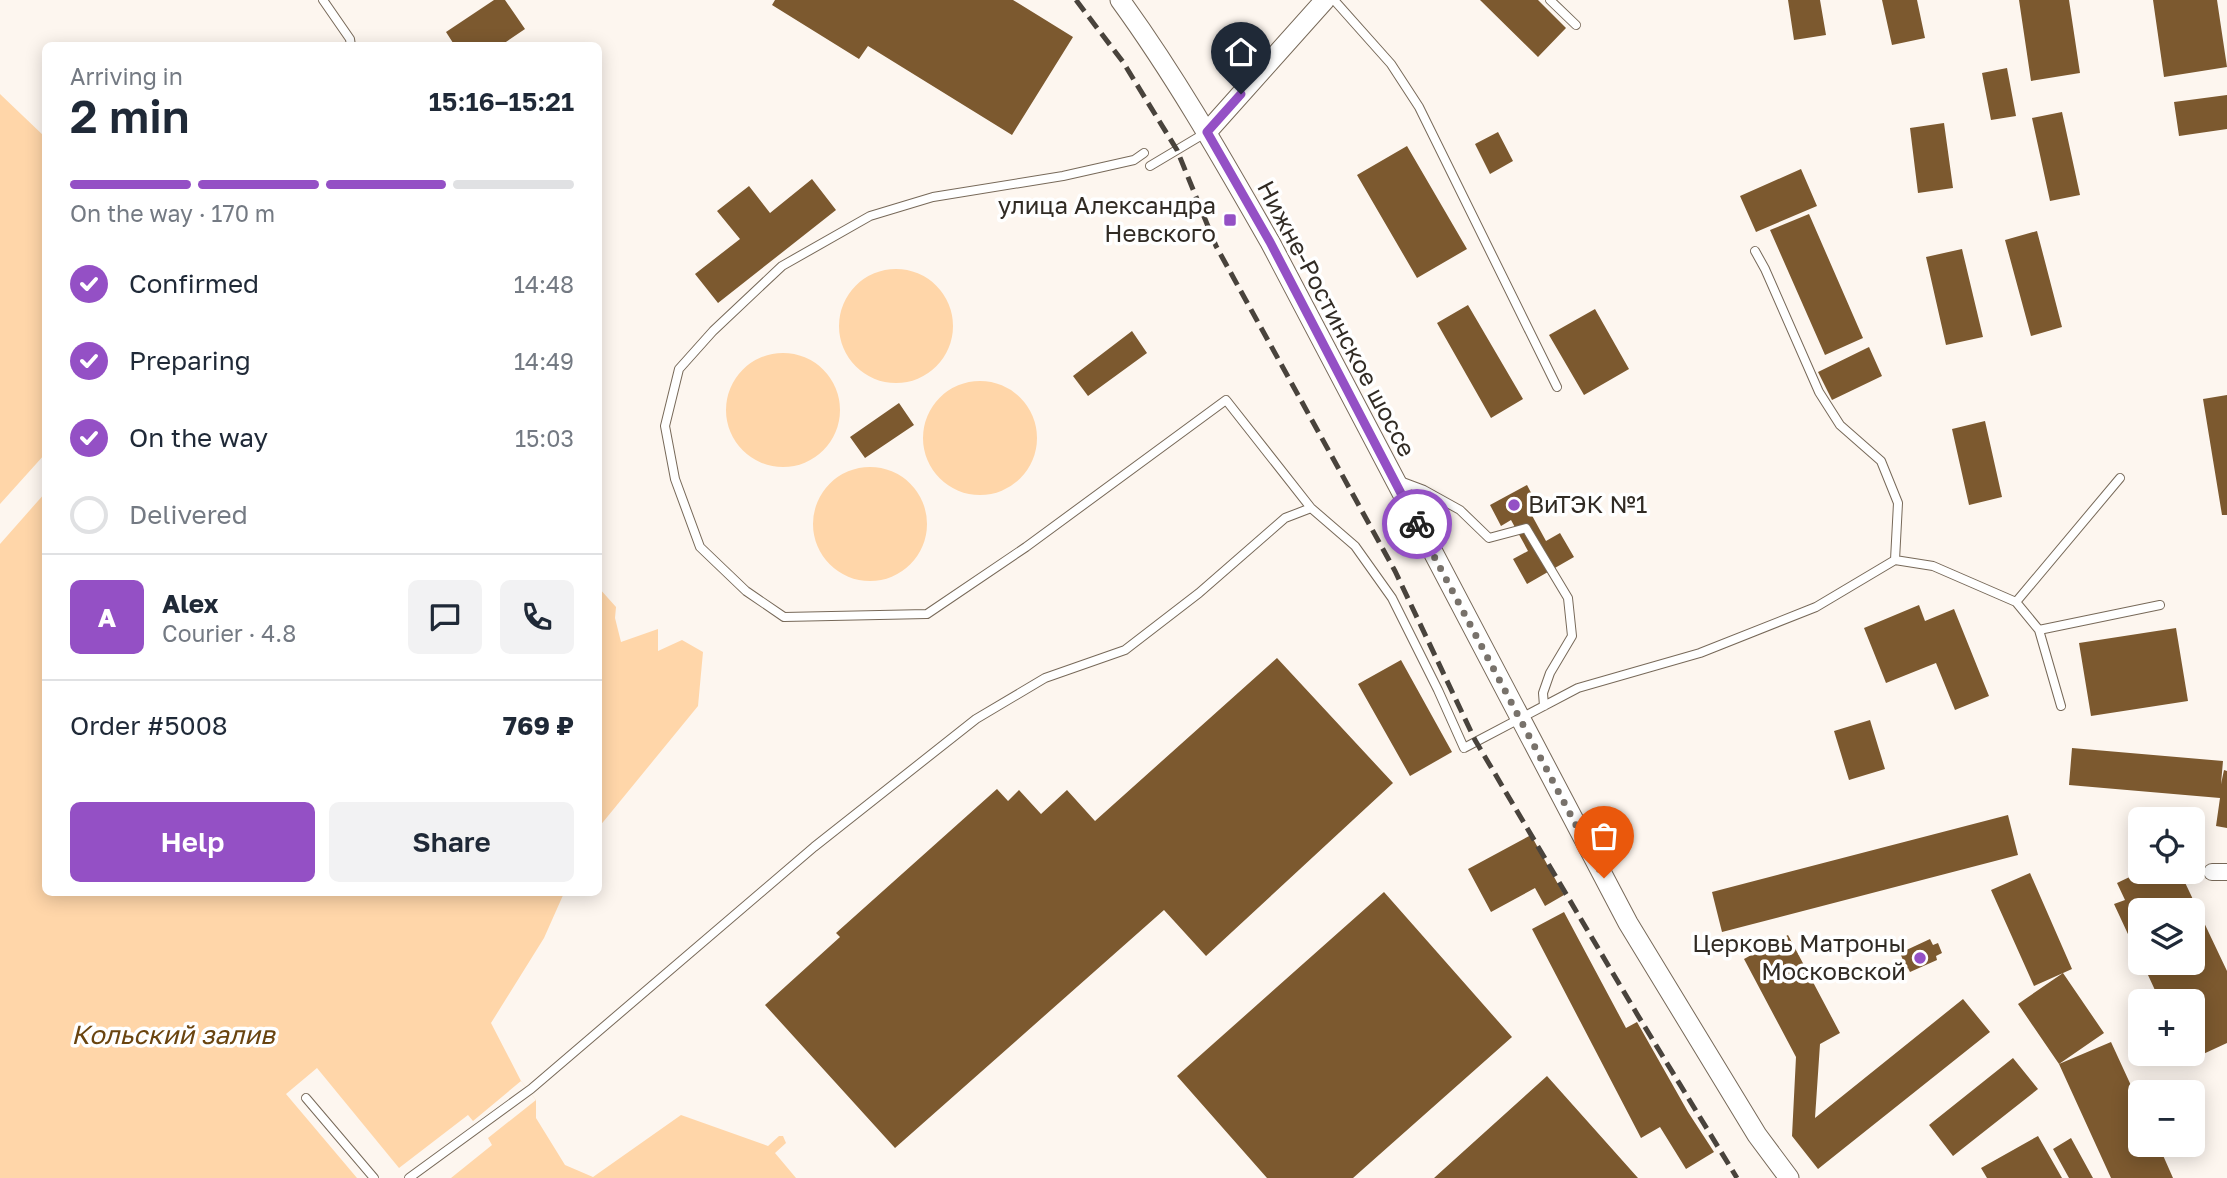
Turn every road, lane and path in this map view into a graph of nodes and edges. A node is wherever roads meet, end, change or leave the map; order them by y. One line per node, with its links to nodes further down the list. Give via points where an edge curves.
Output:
1 (323, 0): 7 (lane)
2 (1121, 0): 8 (street, Нижне-Ростинское шоссе)
3 (1325, 0): 8 (street)
4 (1334, 0): 12 (lane, via 1391,64 1419,107)
5 (1550, 0): 6 (lane)
6 (1576, 24)
7 (348, 42)
8 (1207, 132): 10 (lane); 13 (street, Нижне-Ростинское шоссе)
9 (1144, 153): 15 (lane, via 1134,160 933,197 870,216 782,266 679,369 665,426 676,479 700,547 746,591 784,617 927,614 1226,400)
10 (1150, 166)
11 (1755, 251): 16 (lane, via 1819,392 1840,425 1881,461 1898,503)
12 (1557, 387)
13 (1394, 478): 20 (lane, via 1460,510 1489,538 1526,528 1568,598 1573,636 1550,673); 22 (street, Нижне-Ростинское шоссе)
14 (2120, 478): 17 (lane)
15 (1311, 508): 22 (lane, via 1355,546 1392,598 1464,748); 25 (lane, via 1285,518 1125,650 1045,678 976,719 814,847 531,1089)
16 (1895, 561): 17 (lane, via 1933,566); 20 (lane, via 1816,607 1700,653 1578,688)
17 (2016, 602): 19 (lane)
18 (2160, 604): 19 (lane)
19 (2039, 630): 21 (lane)
20 (1544, 706): 22 (lane)
21 (2061, 706)
22 (1520, 720): 26 (street, Нижне-Ростинское шоссе, via 1628,923 1756,1135)
23 (306, 1098): 24 (lane)
24 (374, 1178)
25 (409, 1178)
26 (1788, 1178)

